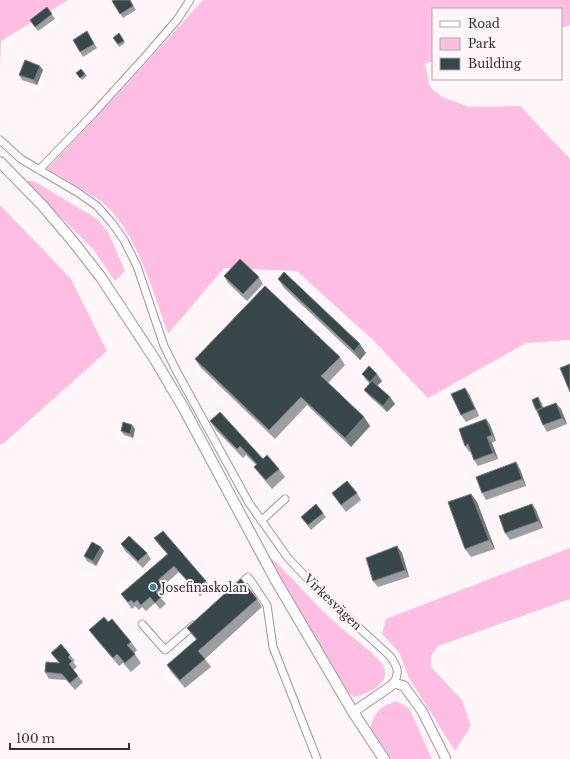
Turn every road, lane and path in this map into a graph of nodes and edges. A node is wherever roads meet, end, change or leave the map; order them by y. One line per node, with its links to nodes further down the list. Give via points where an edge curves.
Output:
1 (190, 0): 4 (street, via 177,20 138,64)
2 (0, 140): 4 (street, Virkesvägen, via 21,159)
3 (0, 162): 11 (main road, via 76,245 100,276 154,358 275,579)
4 (39, 170): 6 (street, Virkesvägen, via 97,206 124,240 137,266 164,346)
5 (285, 499): 6 (street)
6 (261, 521): 10 (street, Virkesvägen, via 288,558 321,593 390,656 398,675)
7 (230, 593): 12 (street, via 248,577 267,605 273,647)
8 (200, 619): 9 (street, via 165,650)
9 (142, 624)
10 (394, 683): 11 (street); 14 (street, via 404,686 422,711)
11 (353, 712): 13 (main road)
12 (317, 759)
13 (384, 759)
14 (446, 759)

